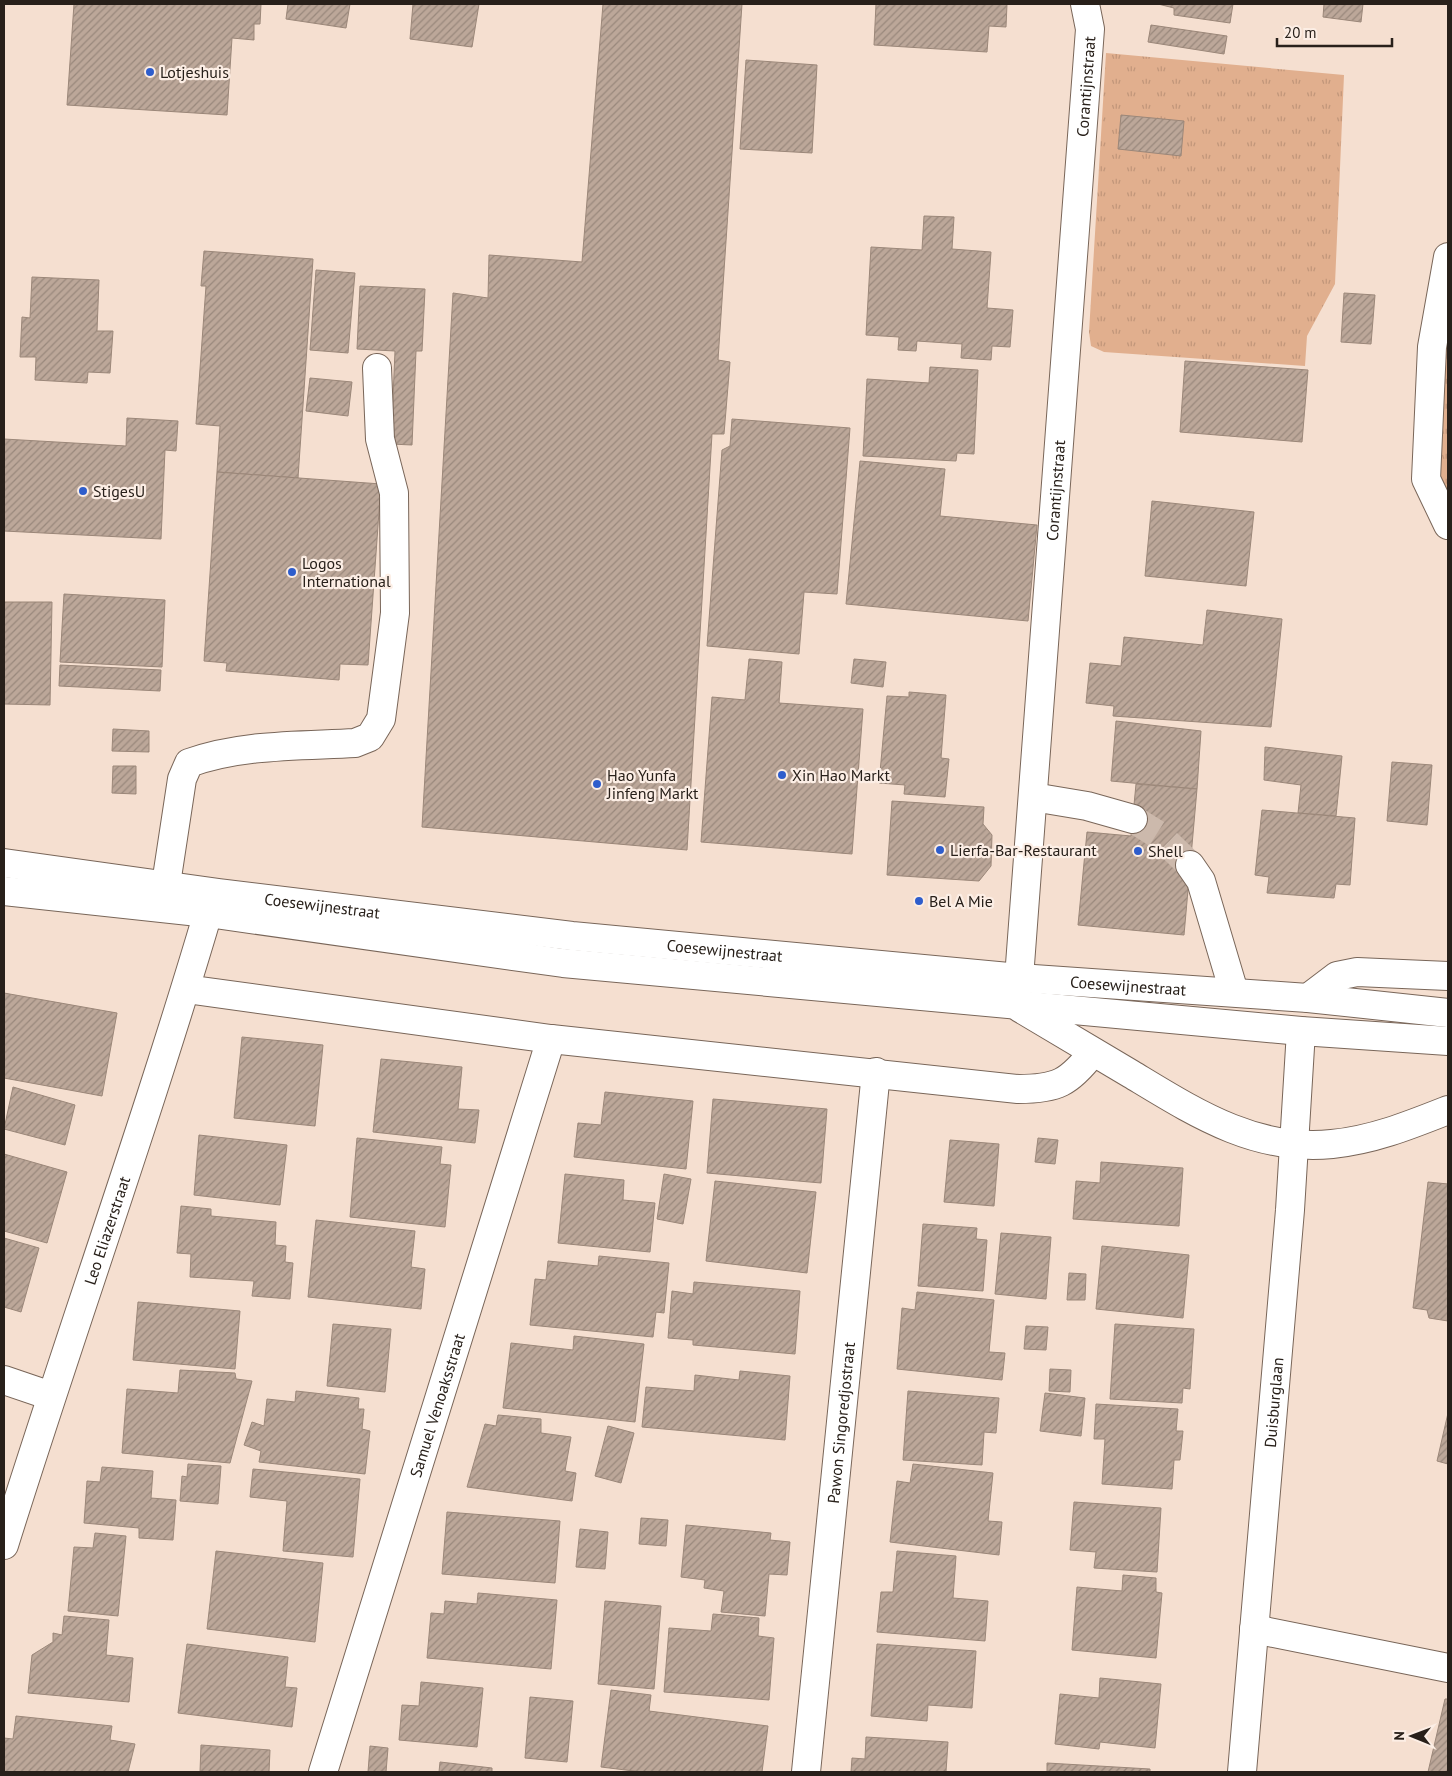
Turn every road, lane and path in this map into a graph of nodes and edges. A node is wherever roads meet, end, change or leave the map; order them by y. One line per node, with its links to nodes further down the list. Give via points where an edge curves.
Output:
1 (1085, 4): 5 (street, Corantijnstraat, via 1090,29)
2 (1448, 257): 4 (street, via 1432,347 1426,479)
3 (377, 368): 9 (street, via 380,440 394,493 395,613 381,719 370,737 356,743 243,750 209,755 189,763 182,779)
4 (1448, 525)
5 (1033, 797): 6 (street, via 1087,806); 13 (street, Corantijnstraat)
6 (1133, 819)
7 (4, 863): 9 (street, Coesewijnestraat)
8 (1190, 865): 15 (street, via 1201,881)
9 (166, 884): 13 (street, Coesewijnestraat, via 572,936)
10 (4, 891): 11 (street, Coesewijnestraat)
11 (208, 913): 14 (street, Leo Eliazerstraat); 17 (street, Coesewijnestraat, via 563,964)
12 (1448, 976): 16 (street, via 1356,972 1337,976)
13 (1019, 978): 15 (street, Coesewijnestraat)
14 (186, 989): 20 (street); 27 (street, Leo Eliazerstraat)
15 (1234, 992): 16 (street, Coesewijnestraat)
16 (1308, 998): 18 (street, Coesewijnestraat)
17 (1015, 1005): 19 (street, Coesewijnestraat); 22 (street)
18 (1448, 1013)
19 (1301, 1031): 21 (street, Coesewijnestraat); 25 (street, Duisburglaan)
20 (551, 1039): 23 (street); 31 (street, Samuel Venoaksstraat)
21 (1448, 1041)
22 (1094, 1052): 23 (street, via 1077,1073 1044,1089 1018,1089); 25 (street, via 1208,1120 1257,1138)
23 (876, 1072): 32 (street, Pawon Singoredjostraat)
24 (1448, 1110): 25 (street, via 1400,1130 1359,1140)
25 (1294, 1144): 29 (street, Duisburglaan)
26 (4, 1380): 27 (street)
27 (50, 1396): 28 (street, Leo Eliazerstraat)
28 (4, 1545)
29 (1254, 1629): 30 (street); 33 (street, Duisburglaan)
30 (1448, 1668)
31 (323, 1772)
32 (806, 1772)
33 (1242, 1772)

